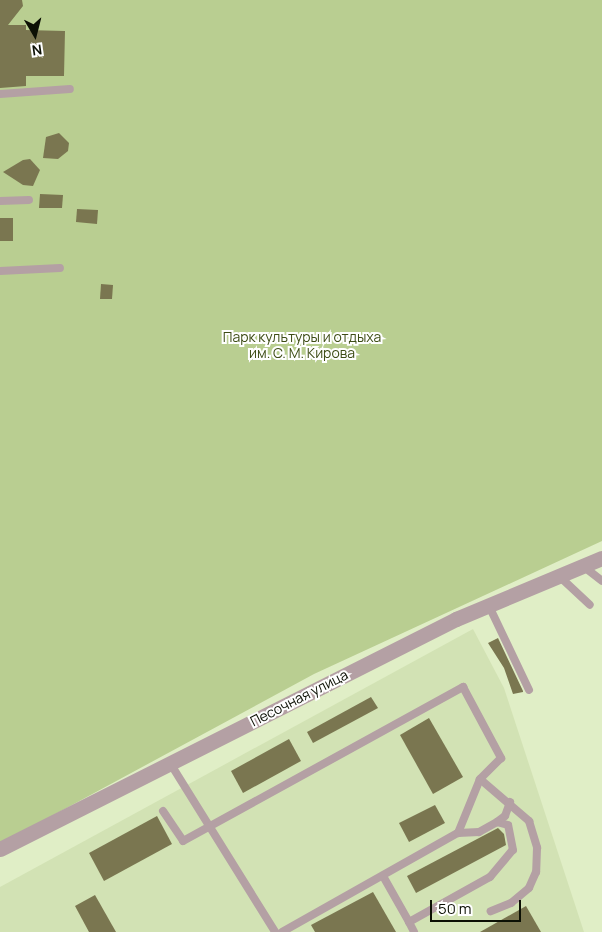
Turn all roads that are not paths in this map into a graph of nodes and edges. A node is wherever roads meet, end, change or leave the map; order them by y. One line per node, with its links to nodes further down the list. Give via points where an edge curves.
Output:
1 (70, 89): 2 (lane)
2 (0, 94)
3 (29, 200): 4 (lane)
4 (0, 201)
5 (60, 268): 6 (lane)
6 (0, 270)
7 (602, 558): 8 (street, Песочная улица)
8 (583, 566): 9 (street, Песочная улица); 10 (lane)
9 (559, 576): 11 (lane); 12 (street, Песочная улица)
10 (602, 581)
11 (590, 605)
12 (488, 606): 13 (lane); 14 (street, Песочная улица)
13 (529, 690)
14 (170, 763): 19 (lane); 21 (street, Песочная улица)
15 (480, 780): 16 (lane); 19 (lane, via 501,758 463,687); 20 (lane)
16 (510, 802): 18 (lane, via 506,816); 23 (lane, via 529,821 537,848 536,872 523,893 511,903)
17 (163, 811): 19 (lane, via 183,841)
18 (497, 822): 20 (lane, via 479,832); 24 (lane, via 508,825 513,837 513,850 506,861 490,877)
19 (210, 826): 25 (lane)
20 (458, 833): 22 (lane)
21 (0, 849)
22 (383, 876): 24 (lane); 26 (lane)
23 (491, 911)
24 (409, 922): 27 (lane)
25 (275, 932)
26 (282, 932)
27 (414, 932)

